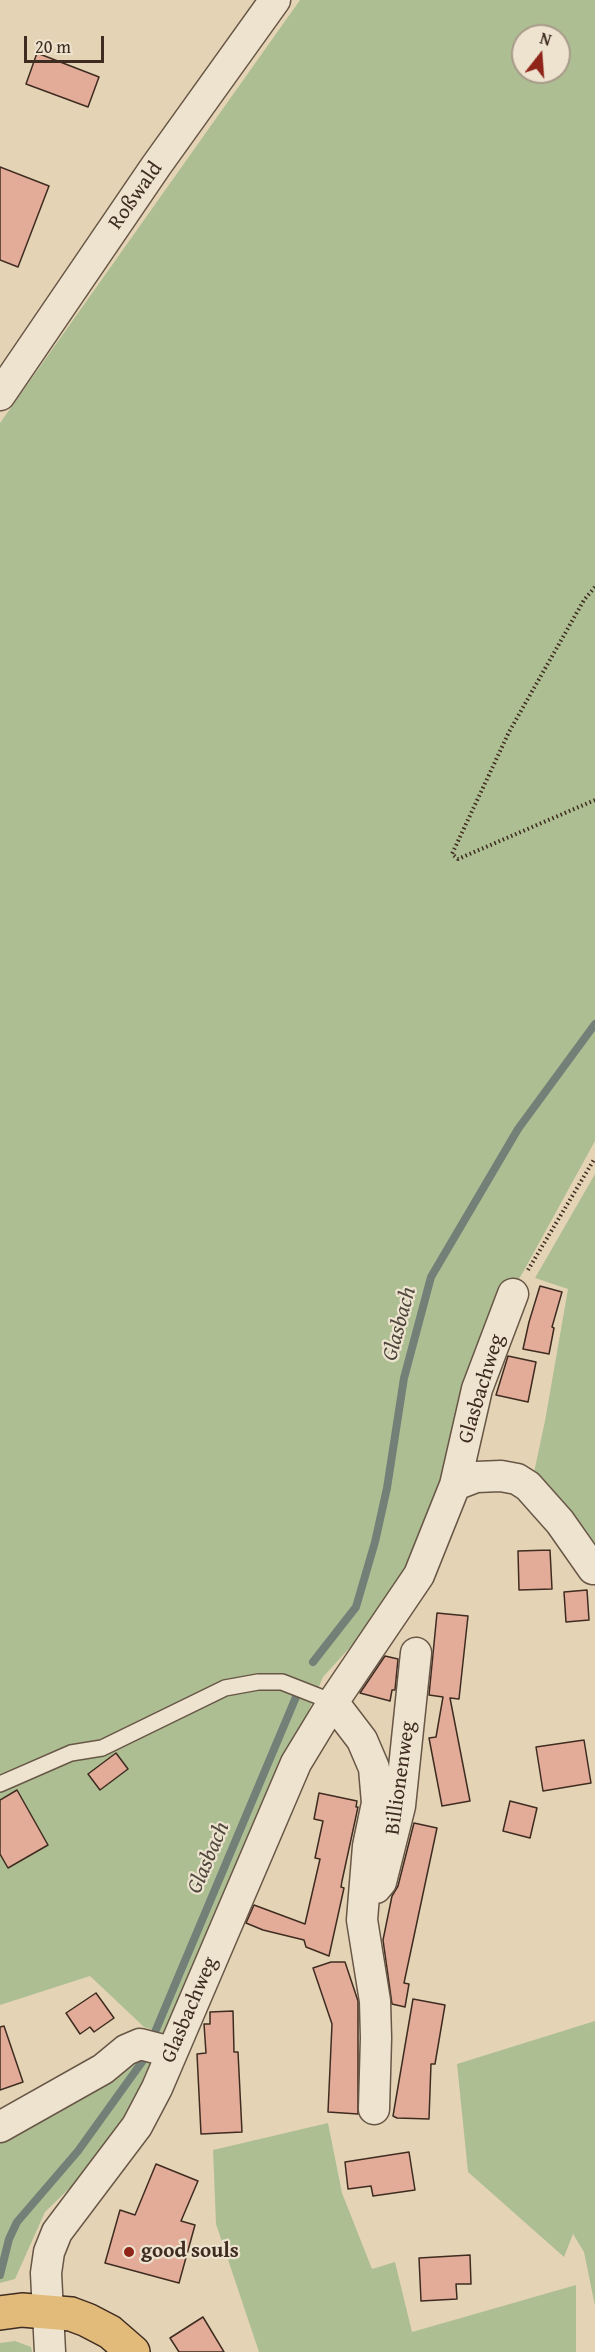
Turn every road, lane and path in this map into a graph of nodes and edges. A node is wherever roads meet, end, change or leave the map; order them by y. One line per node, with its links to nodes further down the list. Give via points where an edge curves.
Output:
1 (275, 0): 2 (street, Roßwald)
2 (0, 395)
3 (595, 586): 4 (path, via 508,732 452,854 458,859)
4 (595, 800)
5 (595, 1158): 6 (path)
6 (513, 1294): 7 (street, Glasbachweg, via 477,1389)
7 (455, 1485): 8 (street, Glasbachweg, via 476,1477 517,1479 560,1522); 10 (street, Glasbachweg, via 419,1575)
8 (593, 1569)
9 (416, 1653): 12 (street, Billionenweg, via 400,1806 381,1882 376,1888)
10 (333, 1702): 11 (lane, via 282,1682 225,1688 102,1748 71,1753); 12 (street, Billionenweg, via 362,1740 374,1768 377,1803); 13 (street, Glasbachweg, via 296,1763)
11 (0, 1784)
12 (365, 1889): 14 (street, Billionenweg, via 362,1920 372,1975 376,2038)
13 (171, 2052): 15 (street, via 141,2044 126,2050 103,2069); 16 (street, Glasbachweg, via 137,2127 57,2232 46,2273)
14 (374, 2109)
15 (0, 2127)
16 (47, 2310): 17 (main road); 18 (street, Glasbachweg); 19 (main road, via 87,2319)
17 (0, 2313)
18 (50, 2352)
19 (133, 2352)

